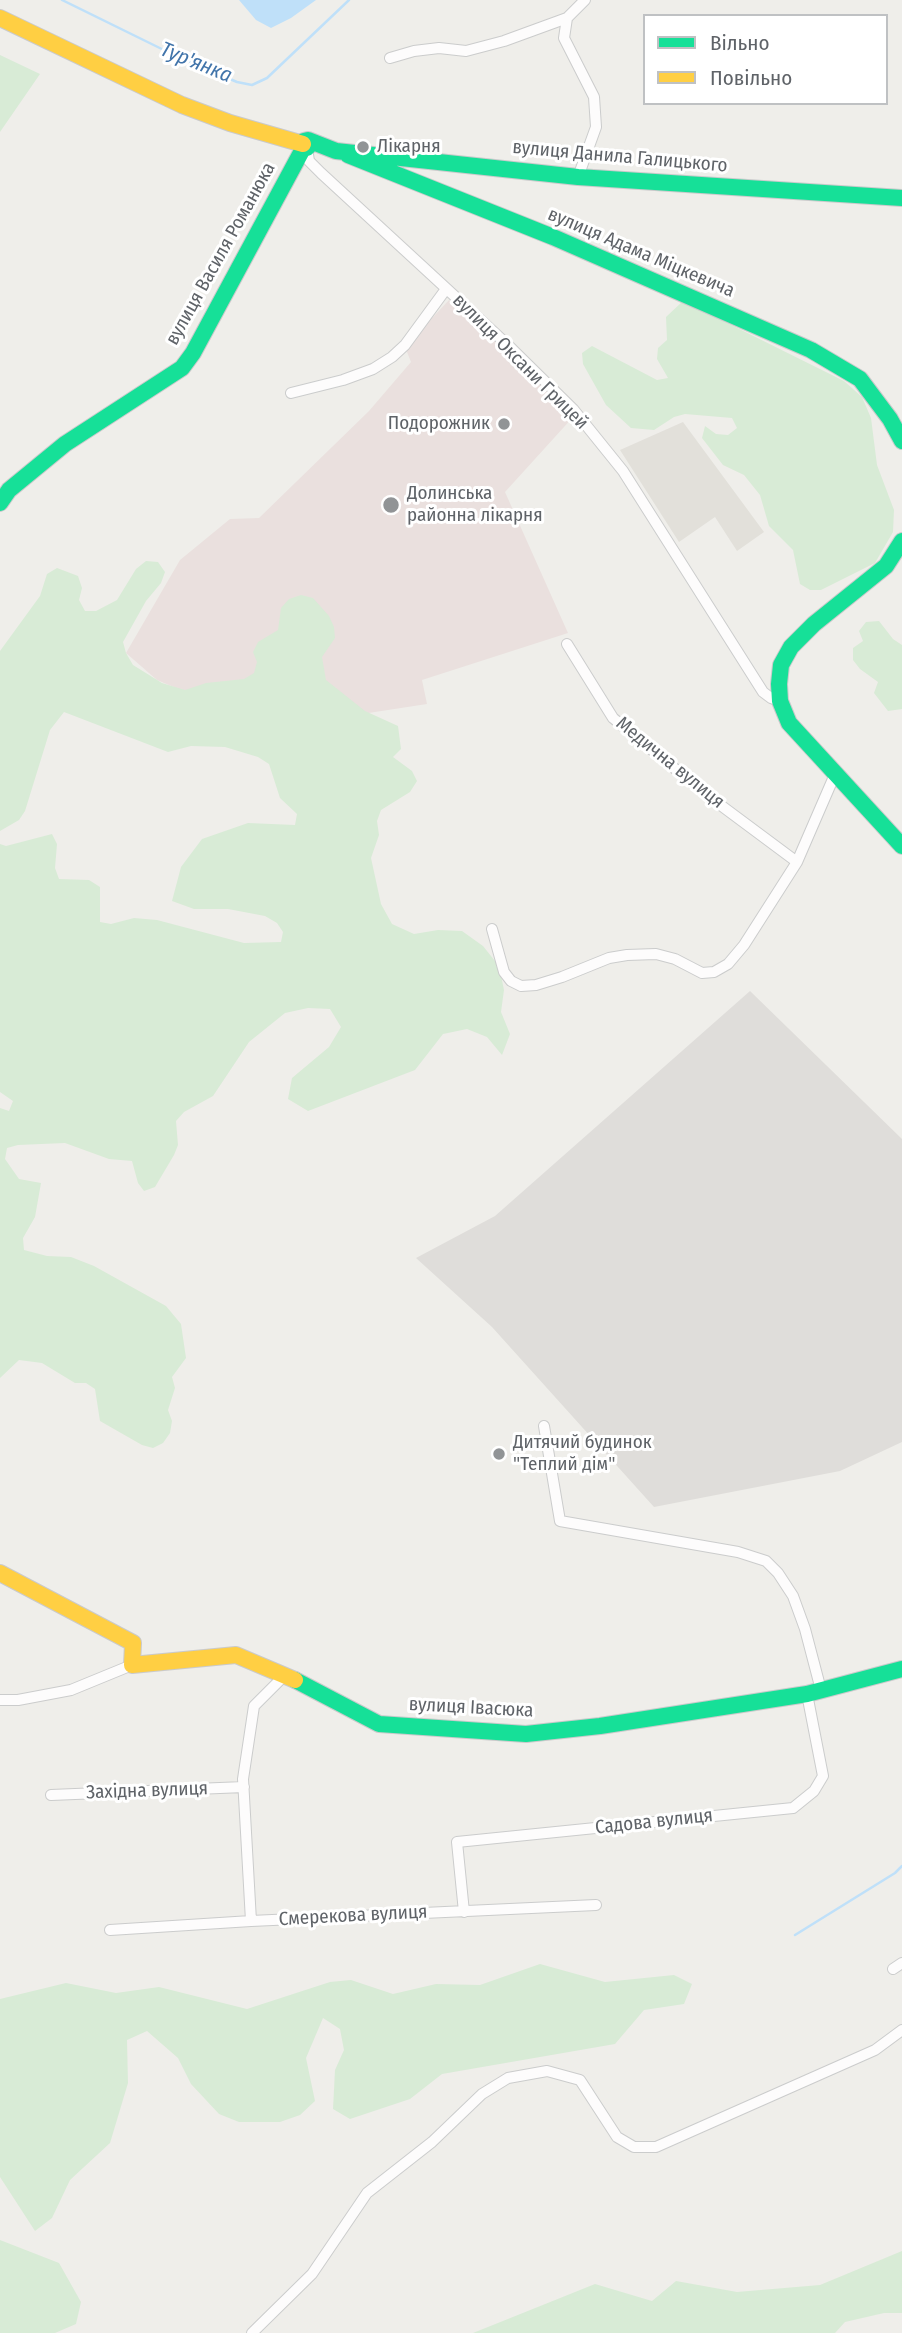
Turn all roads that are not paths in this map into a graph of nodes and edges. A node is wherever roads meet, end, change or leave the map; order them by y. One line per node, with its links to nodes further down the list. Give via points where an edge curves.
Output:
1 (585, 0): 3 (street)
2 (0, 18): 5 (street, вулиця Адама Міцкевича, via 182,105)
3 (568, 18): 4 (street, via 466,51 439,48); 8 (street, via 564,38 594,97 596,127)
4 (390, 58)
5 (306, 145): 6 (street, вулиця Адама Міцкевича); 11 (street, вулиця Оксани Грицей, via 309,161); 14 (street, вулиця Василя Романюка, via 182,368 65,444)
6 (333, 150): 7 (street, вулиця Данила Галицького); 9 (street, вулиця Адама Міцкевича)
7 (443, 162): 8 (street, вулиця Данила Галицького); 9 (street, via 435,174)
8 (578, 177): 10 (street, вулиця Данила Галицького)
9 (437, 190): 13 (street, вулиця Адама Міцкевича, via 811,350 860,379)
10 (902, 198)
11 (446, 289): 12 (street, via 405,345 373,369); 17 (street, вулиця Оксани Грицей, via 573,409 623,471 764,692)
12 (291, 393)
13 (902, 441)
14 (1, 499)
15 (902, 541): 17 (street, via 886,566 791,647 781,665)
16 (567, 644): 20 (street, Медична вулиця, via 613,718)
17 (780, 701): 18 (street, via 789,723)
18 (836, 772): 19 (street); 20 (street)
19 (902, 846)
20 (797, 862): 21 (street, via 744,945 728,964 713,972 702,973 656,954 627,955 521,986 504,972)
21 (492, 929)
22 (544, 1426): 27 (street, via 560,1521 766,1561 793,1596 805,1629)
23 (0, 1573): 24 (street, via 133,1643)
24 (132, 1665): 26 (street, вулиця Івасюка, via 236,1655); 28 (street, вулиця Івасюка, via 71,1690)
25 (902, 1669): 27 (street, вулиця Івасюка)
26 (285, 1675): 27 (street, вулиця Івасюка, via 379,1724 526,1734); 29 (street, via 254,1706)
27 (814, 1692): 32 (street, Садова вулиця, via 822,1776 814,1791 793,1808 457,1842)
28 (0, 1700)
29 (244, 1787): 30 (street, Західна вулиця); 33 (street)
30 (51, 1795)
31 (596, 1905): 32 (street, Смерекова вулиця)
32 (464, 1912): 33 (street, Смерекова вулиця)
33 (251, 1921): 34 (street, Смерекова вулиця)
34 (110, 1930)
35 (902, 2029): 36 (street, via 875,2050 656,2147 634,2147 617,2137 580,2080 547,2071 509,2078 482,2094 432,2142 367,2193 312,2274)
36 (252, 2333)

